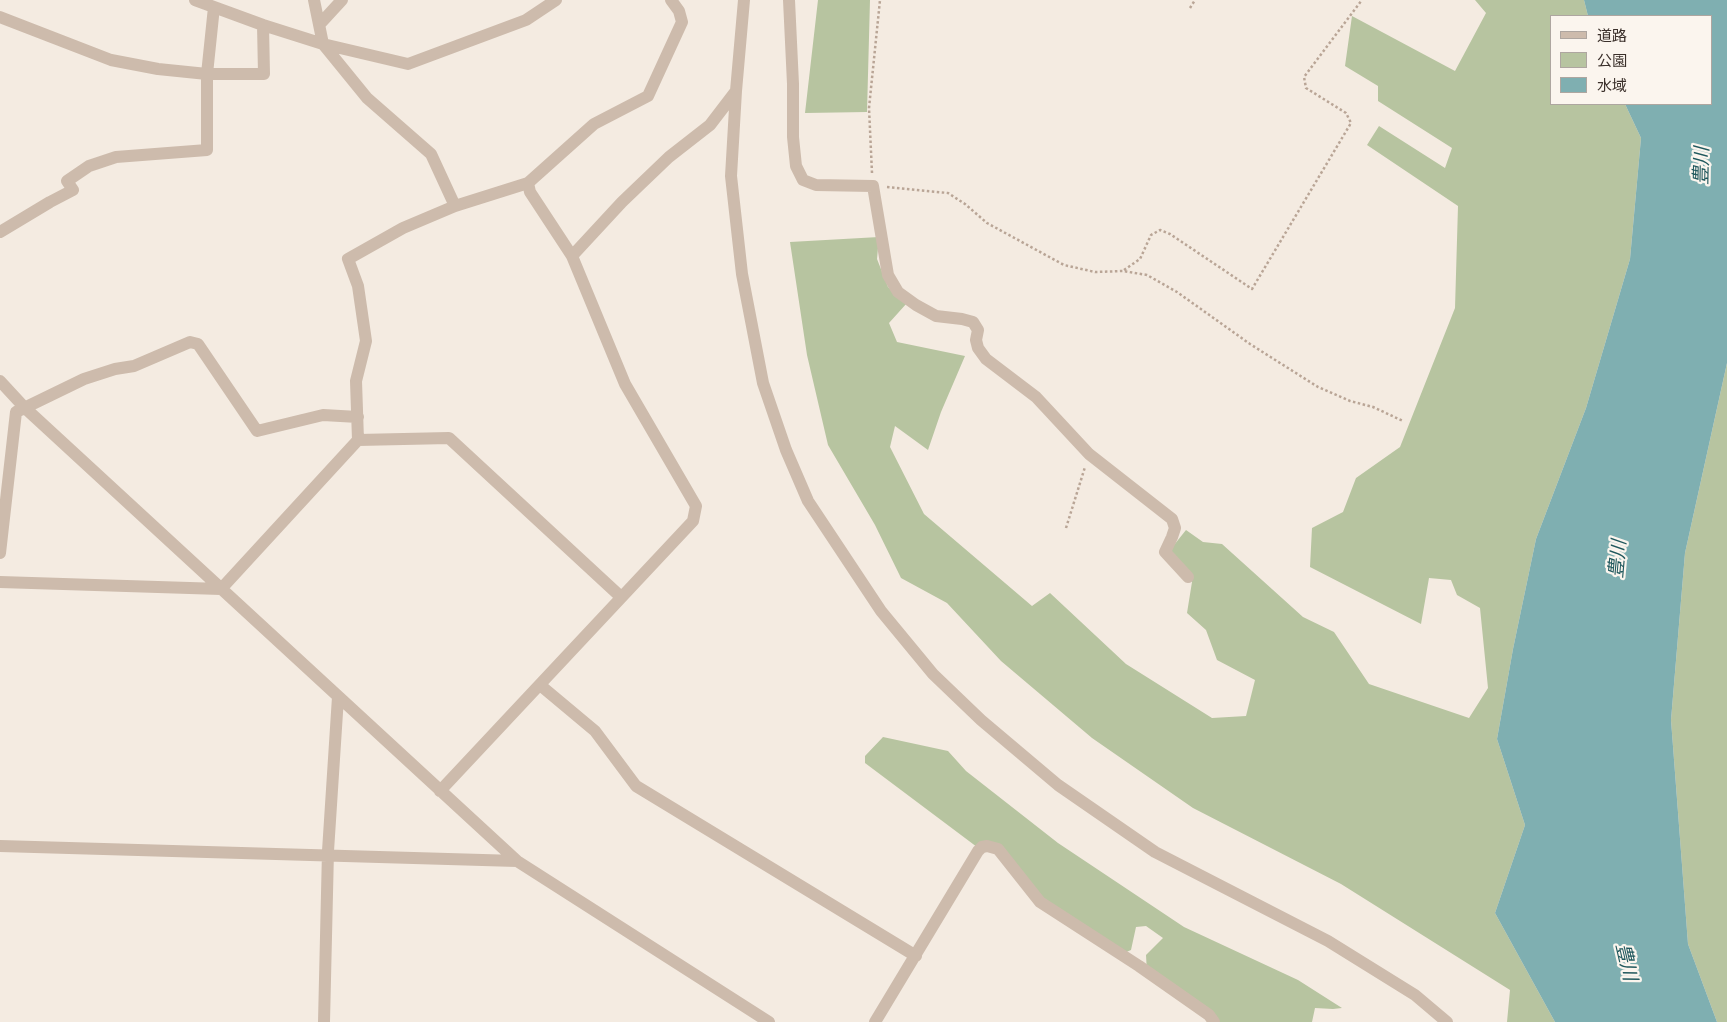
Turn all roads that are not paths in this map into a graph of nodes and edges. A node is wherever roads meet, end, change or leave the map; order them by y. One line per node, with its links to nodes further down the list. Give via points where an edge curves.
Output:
1 (195, 0): 8 (street)
2 (314, 0): 11 (street)
3 (342, 0): 11 (street)
4 (556, 0): 12 (street, via 526,20 408,64)
5 (671, 0): 15 (street, via 682,22 648,96 594,124)
6 (744, 0): 14 (street)
7 (789, 0): 24 (street, via 793,137 796,166 803,180 816,185 873,186 888,275 898,292 936,316 973,322 978,330 978,348 986,359 1036,397 1089,454 1172,519 1174,528 1165,552)
8 (214, 7): 10 (street); 13 (street)
9 (0, 17): 13 (street, via 111,60 158,70)
10 (263, 25): 12 (street); 13 (street, via 264,74)
11 (319, 25): 12 (street)
12 (323, 44): 16 (street, via 367,98 431,154)
13 (207, 74): 17 (street, via 207,150 116,157 89,166 67,181 73,190)
14 (736, 91): 18 (street, via 710,125 662,163); 41 (street, via 731,176 742,274 763,382 786,450 808,501 881,611 933,674 981,720 1058,785 1155,852 1328,941 1415,995)
15 (528, 183): 16 (street); 18 (street, via 530,192)
16 (455, 206): 21 (street, via 403,228 348,259 358,286 366,341 356,380)
17 (0, 232)
18 (572, 256): 27 (street, via 626,384 696,506 693,521)
19 (0, 381): 20 (street)
20 (24, 408): 21 (street, via 84,378 134,366 190,342 198,344 257,431 323,415); 23 (street, via 16,412); 26 (street)
21 (358, 417): 22 (street)
22 (358, 440): 26 (street); 27 (street, via 449,438)
23 (0, 553)
24 (1188, 577)
25 (0, 582): 26 (street)
26 (221, 589): 29 (street)
27 (621, 597): 28 (street)
28 (540, 685): 30 (street); 34 (street, via 595,731 636,786)
29 (338, 697): 30 (street); 32 (street)
30 (440, 791): 33 (street)
31 (0, 846): 32 (street)
32 (328, 857): 33 (street); 36 (street)
33 (517, 861): 35 (street)
34 (916, 956): 39 (street); 40 (street, via 978,851 992,846 998,849 1040,902 1139,966 1209,1015)
35 (744, 1008): 37 (street); 38 (street)
36 (324, 1022)
37 (744, 1022)
38 (769, 1022)
39 (874, 1022)
40 (1214, 1022)
41 (1447, 1022)

